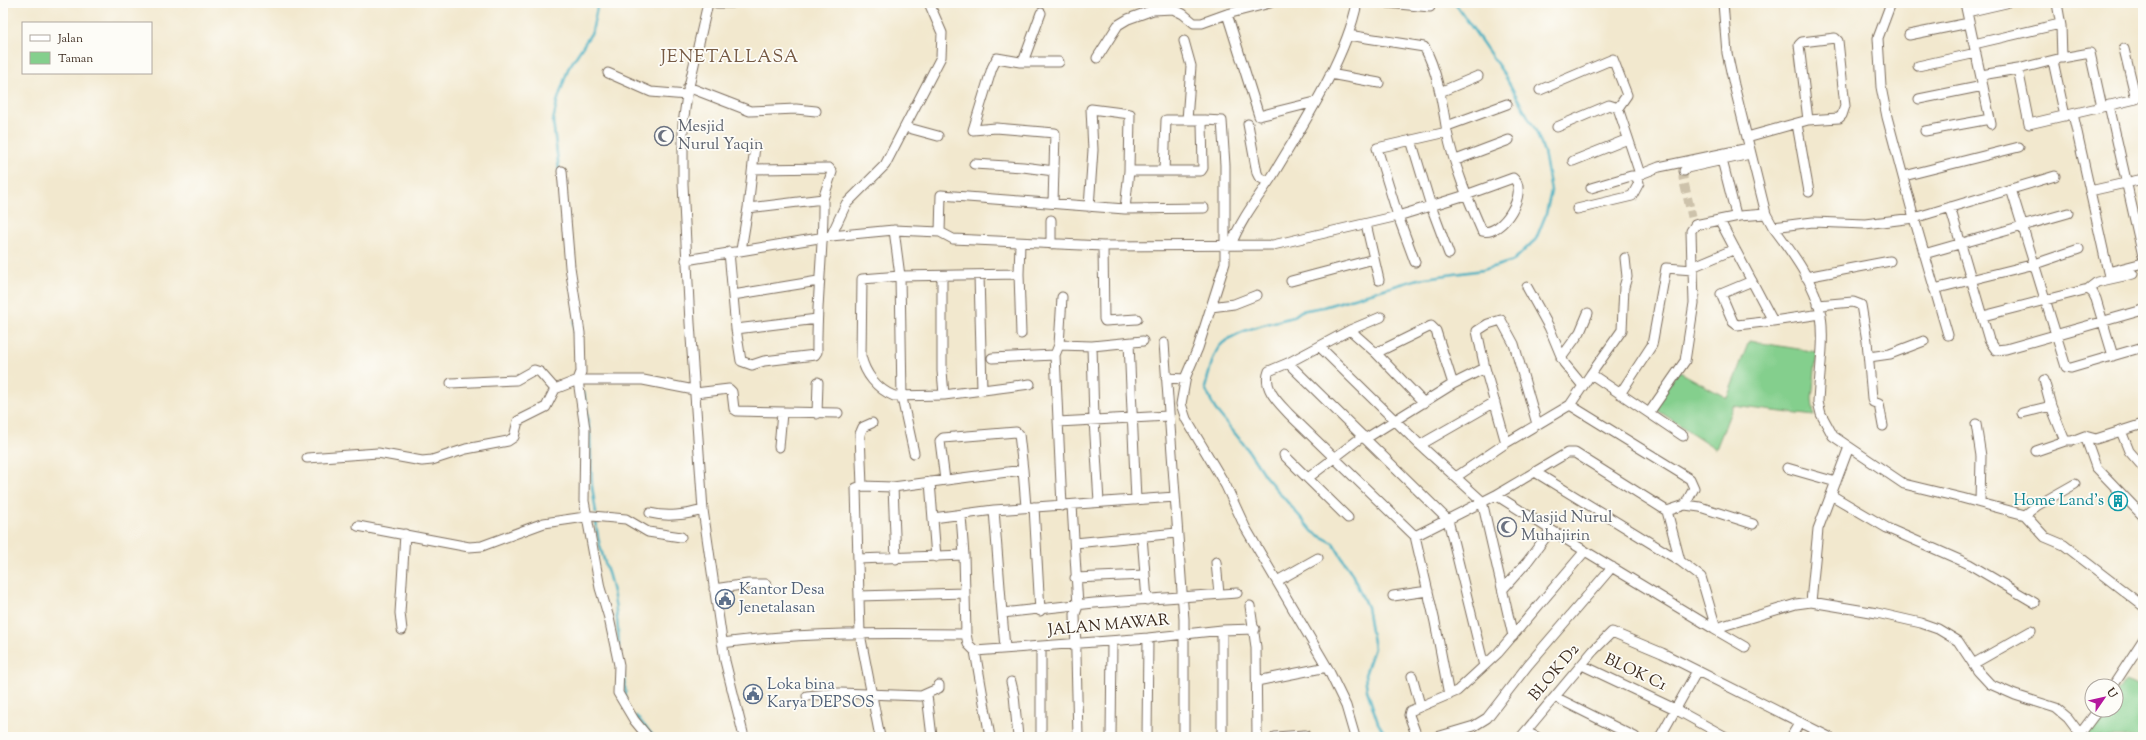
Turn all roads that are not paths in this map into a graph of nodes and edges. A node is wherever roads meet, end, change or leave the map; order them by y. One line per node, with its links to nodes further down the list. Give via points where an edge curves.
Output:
1 (708, 3): 37 (street)
2 (717, 3): 3 (street)
3 (732, 3)
4 (929, 3): 51 (street, via 942,33 943,51)
5 (1270, 3): 15 (street)
6 (1357, 3): 18 (street, via 1353,25)
7 (1388, 3): 12 (street)
8 (1723, 3): 56 (street, via 1727,53)
9 (1892, 3): 74 (street, via 1878,38 1887,117)
10 (2006, 3): 13 (street)
11 (2056, 3): 17 (street)
12 (1430, 7)
13 (1966, 7): 16 (street)
14 (1041, 13): 26 (street)
15 (1227, 14): 23 (street, via 1198,23 1173,10 1153,10 1118,25); 40 (street, via 1259,116)
16 (1969, 23): 19 (street); 21 (street)
17 (2060, 24): 21 (street); 24 (street)
18 (1348, 35): 31 (street); 38 (street, via 1422,45 1427,51)
19 (1910, 35)
20 (1184, 41): 46 (street, via 1191,66)
21 (1975, 48): 28 (street); 32 (street)
22 (2124, 49): 42 (street, via 2136,99)
23 (1096, 58)
24 (2062, 58): 25 (street); 42 (street, via 2090,53)
25 (2053, 60): 29 (street); 45 (street)
26 (1023, 62): 27 (street); 70 (street, via 1012,62 999,57 995,60 973,130 996,128 1055,133)
27 (1059, 62)
28 (1918, 66)
29 (2018, 69): 32 (street); 45 (street, via 2029,124)
30 (608, 73): 37 (street, via 650,92)
31 (1330, 74): 34 (street); 40 (street)
32 (1981, 75): 35 (street)
33 (1478, 76): 38 (street)
34 (1379, 83)
35 (1983, 86): 39 (street); 54 (street, via 1991,121)
36 (1540, 90): 43 (street, via 1613,60 1627,95)
37 (687, 91): 44 (street, via 750,111); 122 (street, via 683,124)
38 (1440, 92): 53 (street)
39 (1919, 98)
40 (1315, 102): 77 (street)
41 (1507, 104): 53 (street)
42 (2105, 106): 45 (street); 78 (street)
43 (1618, 108): 52 (street, via 1609,105); 57 (street)
44 (816, 111)
45 (2069, 115): 81 (street)
46 (1187, 120): 47 (street); 71 (street, via 1166,120)
47 (1204, 120): 71 (street, via 1201,171); 112 (street, via 1221,120 1224,125)
48 (1808, 120): 48 (street, via 1799,45 1802,42 1836,38 1844,111 1838,118); 50 (street)
49 (1248, 124): 77 (street, via 1257,173)
50 (1797, 124): 56 (street); 82 (street)
51 (905, 127): 55 (street); 107 (street, via 885,165 846,204)
52 (1557, 127)
53 (1447, 129): 58 (street); 63 (street)
54 (1925, 131)
55 (938, 136)
56 (1747, 137): 62 (street)
57 (1628, 139): 65 (street); 73 (street)
58 (1411, 140): 86 (street); 96 (street, via 1377,148)
59 (1509, 140): 63 (street)
60 (755, 146): 67 (street)
61 (2019, 147): 74 (street)
62 (1749, 151): 64 (street); 73 (street, via 1658,167); 95 (street)
63 (1456, 160): 83 (street)
64 (1722, 160): 72 (street, via 1687,168); 93 (street)
65 (1573, 161)
66 (974, 164): 70 (street)
67 (754, 169): 84 (street, via 829,168 832,172); 89 (street)
68 (1128, 170): 71 (street); 87 (street, via 1130,114 1091,109 1093,150); 91 (street)
69 (562, 171): 179 (street, via 570,267 580,333 581,372)
70 (1054, 171): 85 (street)
71 (1164, 171)
72 (1684, 171)
73 (1638, 175): 79 (street); 92 (street, via 1639,183 1632,196)
74 (1904, 176): 98 (street)
75 (2055, 176): 80 (street)
76 (2143, 179): 78 (street)
77 (1268, 182): 112 (street)
78 (2126, 183): 81 (street); 119 (street)
79 (1591, 188)
80 (2011, 190): 88 (street); 102 (street)
81 (2090, 191): 125 (street, via 2108,272)
82 (1809, 192)
83 (1466, 196): 83 (street, via 1513,178 1517,184 1516,204 1508,218 1484,232); 86 (street)
84 (823, 199): 89 (street); 107 (street)
85 (1053, 203): 87 (street); 106 (street, via 941,195)
86 (1431, 206): 96 (street); 117 (street)
87 (1089, 207): 91 (street)
88 (1950, 207): 98 (street); 109 (street)
89 (748, 208): 115 (street)
90 (1204, 208): 91 (street)
91 (1125, 209)
92 (1577, 209)
93 (1735, 211)
94 (2068, 213): 102 (street)
95 (1766, 214): 100 (street); 103 (street)
96 (1398, 216): 101 (street); 124 (street)
97 (1692, 217): 104 (street)
98 (1914, 218): 103 (street, via 1865,224 1813,222); 118 (street)
99 (1051, 220): 110 (street)
100 (1720, 220): 104 (street); 113 (street)
101 (1366, 224): 112 (street, via 1285,244); 120 (street)
102 (2023, 226): 109 (street); 126 (street)
103 (1772, 227): 132 (street, via 1793,254)
104 (1693, 228): 113 (street, via 1690,234 1692,267)
105 (894, 230): 106 (street); 107 (street); 130 (street)
106 (940, 232): 108 (street, via 953,239)
107 (827, 237): 115 (street); 137 (street)
108 (1020, 243): 110 (street); 127 (street)
109 (1961, 243): 118 (street); 133 (street)
110 (1051, 244): 111 (street)
111 (1103, 246): 112 (street); 151 (street, via 1104,319)
112 (1227, 246): 145 (street, via 1225,263)
113 (1735, 249): 136 (street)
114 (2079, 249): 126 (street)
115 (741, 250): 116 (street)
116 (729, 252): 122 (street); 141 (street)
117 (1449, 254)
118 (1924, 254): 139 (street)
119 (2143, 256)
120 (1374, 258): 134 (street); 135 (street)
121 (1625, 258): 176 (street, via 1627,277 1624,287 1622,330)
122 (686, 260): 188 (street)
123 (1890, 260): 132 (street)
124 (1415, 262)
125 (2143, 263)
126 (2035, 264): 133 (street); 144 (street)
127 (1019, 274): 129 (street); 157 (street)
128 (2134, 274): 140 (street, via 2097,282)
129 (979, 275): 131 (street); 187 (street)
130 (900, 276): 131 (street); 191 (street); 191 (street, via 862,279 861,356 863,368 875,383 888,394)
131 (942, 276): 190 (street)
132 (1806, 277): 146 (street)
133 (1972, 279): 139 (street); 149 (street)
134 (1379, 280)
135 (1291, 281)
136 (1752, 281): 153 (street); 153 (street, via 1721,294 1733,322 1737,325)
137 (818, 282): 141 (street); 152 (street)
138 (1527, 288): 173 (street, via 1549,327)
139 (1934, 289): 159 (street)
140 (2088, 289): 144 (street); 154 (street, via 2093,293)
141 (733, 295): 155 (street)
142 (1257, 295): 145 (street, via 1234,304)
143 (1062, 297): 164 (street)
144 (2045, 300): 149 (street); 158 (street)
145 (1211, 307): 178 (street)
146 (1819, 309): 153 (street); 171 (street, via 1846,302 1860,304); 219 (street, via 1819,408 1830,433)
147 (2143, 310): 154 (street)
148 (1588, 313): 173 (street, via 1580,332)
149 (1983, 316): 158 (street, via 1991,344 1998,351)
150 (1381, 317): 156 (street)
151 (1137, 319)
152 (817, 320): 155 (street); 155 (street, via 815,355 764,361 752,365 741,361)
153 (1773, 321)
154 (2103, 321): 158 (street); 170 (street)
155 (736, 329)
156 (1350, 330): 166 (street); 168 (street)
157 (1021, 334)
158 (2056, 334): 170 (street, via 2064,364 2068,368)
159 (1948, 335)
160 (1143, 341): 162 (street)
161 (1924, 341): 171 (street, via 1890,354)
162 (1129, 343): 165 (street); 202 (street)
163 (1164, 343): 177 (street)
164 (1060, 345): 165 (street); 169 (street)
165 (1092, 346): 203 (street)
166 (1320, 347): 174 (street); 204 (street)
167 (2143, 347): 170 (street)
168 (1376, 353): 184 (street, via 1431,326 1436,331); 192 (street)
169 (1055, 355): 172 (street); 205 (street)
170 (2113, 356)
171 (1869, 357): 210 (street, via 1872,398 1873,402 1879,404)
172 (992, 358)
173 (1561, 358): 185 (street)
174 (1288, 363): 214 (street); 224 (street, via 1268,372 1273,397)
175 (1485, 368): 184 (street); 193 (street); 207 (street, via 1477,331 1501,320 1514,344)
176 (1591, 374): 185 (street); 189 (street)
177 (1166, 378): 178 (street); 201 (street)
178 (1185, 379): 279 (street, via 1181,396 1184,415)
179 (578, 380): 186 (street); 188 (street, via 642,380); 255 (street, via 585,429 584,501)
180 (2044, 380): 195 (street)
181 (818, 382): 200 (street)
182 (451, 383): 186 (street, via 516,380 534,370 540,372)
183 (1030, 384): 187 (street)
184 (1453, 384): 192 (street)
185 (1583, 386): 194 (street)
186 (555, 389): 223 (street, via 546,407 518,421 514,437 508,441 422,461 378,453)
187 (982, 390): 190 (street)
188 (694, 392): 196 (street, via 729,389 732,392 735,410); 248 (street)
189 (1620, 394): 198 (street); 198 (street, via 1652,345 1666,268 1693,270 1694,303 1685,361)
190 (944, 395): 191 (street)
191 (902, 398): 221 (street)
192 (1424, 402): 204 (street)
193 (1495, 402): 216 (street); 217 (street)
194 (1570, 406): 207 (street); 245 (street, via 1690,479 1694,488)
195 (2051, 406): 199 (street); 215 (street)
196 (782, 413): 200 (street); 218 (street)
197 (838, 413): 200 (street)
198 (1649, 413): 212 (street)
199 (2022, 413)
200 (818, 414)
201 (1168, 416): 202 (street); 239 (street)
202 (1131, 418): 203 (street); 240 (street)
203 (1094, 420): 205 (street); 242 (street)
204 (1395, 420): 214 (street); 217 (street)
205 (1058, 422): 246 (street)
206 (872, 423): 235 (street, via 863,427 860,434)
207 (1537, 424): 216 (street)
208 (1976, 424): 243 (street, via 1981,456)
209 (2143, 424): 211 (street)
210 (1883, 426)
211 (2121, 431): 213 (street, via 2096,439); 225 (street, via 2129,451)
212 (1683, 436)
213 (2085, 436): 215 (street); 254 (street, via 2096,467)
214 (1364, 438): 224 (street); 258 (street)
215 (2065, 441): 220 (street)
216 (1506, 443): 229 (street)
217 (1420, 445): 229 (street)
218 (779, 447)
219 (1849, 447): 233 (street); 243 (street, via 1908,486)
220 (2036, 451)
221 (914, 452)
222 (1284, 456): 230 (street)
223 (307, 458)
224 (1336, 458): 230 (street); 265 (street)
225 (2143, 467)
226 (1787, 468): 233 (street)
227 (1023, 470): 231 (street); 231 (street, via 1019,434 1016,432 943,438 940,441); 247 (street)
228 (1535, 472): 237 (street); 250 (street, via 1567,453 1575,453); 274 (street)
229 (1456, 477): 241 (street)
230 (1308, 478): 257 (street)
231 (944, 480): 232 (street)
232 (930, 482): 236 (street); 256 (street)
233 (1836, 482): 238 (street)
234 (2075, 484): 252 (street)
235 (862, 486): 236 (street); 272 (street, via 855,490)
236 (893, 486): 273 (street)
237 (1496, 495): 241 (street); 261 (street)
238 (1831, 495): 291 (street, via 1818,529); 292 (street, via 1887,528 1969,564)
239 (1175, 497): 240 (street); 262 (street)
240 (1136, 500): 242 (street)
241 (1482, 501): 258 (street); 282 (street)
242 (1099, 502): 244 (street)
243 (1980, 503): 252 (street)
244 (1072, 505): 246 (street); 267 (street)
245 (1685, 505): 250 (street); 259 (street)
246 (1062, 506): 247 (street)
247 (1030, 507): 249 (street); 296 (street)
248 (703, 510): 251 (street, via 683,514); 281 (street)
249 (994, 510): 253 (street); 297 (street)
250 (1667, 511): 274 (street)
251 (650, 513)
252 (2024, 515): 295 (street, via 2045,537 2064,546)
253 (961, 516): 256 (street); 269 (street)
254 (2143, 516)
255 (590, 517): 263 (street, via 539,524 482,546 461,546); 266 (street, via 626,519 648,532); 338 (street, via 600,588 618,665 618,693)
256 (933, 518): 270 (street)
257 (1348, 518)
258 (1448, 520): 265 (street); 318 (street)
259 (1753, 524)
260 (358, 526): 263 (street)
261 (1551, 530): 268 (street); 282 (street)
262 (1177, 533): 264 (street); 289 (street)
263 (405, 534): 300 (street, via 400,612)
264 (1142, 536): 267 (street); 277 (street)
265 (1415, 536): 283 (street)
266 (681, 537)
267 (1075, 543): 278 (street)
268 (1585, 551): 276 (street); 306 (street)
269 (964, 555): 270 (street); 284 (street)
270 (936, 557): 273 (street)
271 (1318, 558): 279 (street)
272 (858, 559): 273 (street); 287 (street)
273 (896, 559)
274 (1680, 561): 298 (street, via 1701,577)
275 (1216, 562): 286 (street)
276 (1612, 567): 298 (street); 354 (street, via 1487,718 1474,726)
277 (1145, 575): 278 (street); 290 (street)
278 (1075, 578): 293 (street)
279 (1277, 581): 319 (street)
280 (766, 584): 281 (street)
281 (714, 589): 310 (street)
282 (1503, 589): 306 (street)
283 (1428, 591): 288 (street); 327 (street)
284 (965, 593): 287 (street); 304 (street)
285 (1237, 593): 286 (street)
286 (1219, 594): 289 (street)
287 (859, 596): 303 (street)
288 (1393, 596)
289 (1182, 597): 290 (street); 305 (street)
290 (1147, 600): 293 (street)
291 (1811, 602): 298 (street); 316 (street, via 1921,623 1958,641)
292 (2035, 603)
293 (1078, 606): 296 (street); 311 (street, via 1075,614)
294 (1250, 606): 299 (street)
295 (2143, 606)
296 (1040, 611): 297 (street)
297 (1002, 613): 314 (street)
298 (1715, 628): 313 (street)
299 (1255, 629): 301 (street, JALAN MAWAR); 323 (street)
300 (402, 630)
301 (1222, 630): 305 (street, JALAN MAWAR); 349 (street)
302 (2031, 631): 316 (street)
303 (860, 634): 304 (street); 310 (street, via 770,636); 329 (street)
304 (966, 634): 315 (street, via 968,644)
305 (1185, 635): 307 (street, JALAN MAWAR); 348 (street)
306 (1513, 636): 318 (street)
307 (1148, 638): 309 (street, JALAN MAWAR); 347 (street)
308 (2143, 640): 322 (street)
309 (1112, 641): 311 (street, JALAN MAWAR); 346 (street)
310 (722, 642): 339 (street)
311 (1076, 644): 312 (street, JALAN MAWAR); 345 (street)
312 (1041, 647): 314 (street, JALAN MAWAR); 344 (street)
313 (1745, 647)
314 (1005, 648): 315 (street, JALAN MAWAR)
315 (975, 651): 342 (street)
316 (1973, 664): 336 (street, via 1990,684 2056,708 2068,718)
317 (1582, 665): 320 (street, BLOK D2, via 1609,633 1615,632); 330 (street, BLOK D2); 332 (street, BLOK C1)
318 (1484, 666): 327 (street, via 1464,686)
319 (1328, 667): 323 (street); 352 (street, via 1346,706)
320 (1697, 671): 332 (street); 334 (street)
321 (1412, 676): 331 (street)
322 (2118, 678)
323 (1257, 681): 350 (street)
324 (1011, 682): 343 (street)
325 (939, 685): 326 (street, via 939,688)
326 (927, 695): 329 (street); 341 (street)
327 (1449, 695): 331 (street)
328 (808, 696): 329 (street, via 840,693)
329 (871, 696): 340 (street)
330 (1555, 697): 335 (street, BLOK D2); 356 (street)
331 (1420, 705): 353 (street, via 1409,713)
332 (1675, 709): 357 (street); 358 (street, BLOK C1)
333 (2093, 718): 336 (street)
334 (1800, 722): 359 (street); 360 (street)
335 (1524, 734): 355 (street)
336 (2081, 735)
337 (1300, 736): 351 (street)
338 (648, 737)
339 (744, 737)
340 (880, 737)
341 (932, 737)
342 (990, 737)
343 (1018, 737)
344 (1041, 737)
345 (1078, 737)
346 (1110, 737)
347 (1147, 737)
348 (1184, 737)
349 (1222, 737)
350 (1257, 737)
351 (1275, 737)
352 (1355, 737)
353 (1417, 737)
354 (1437, 737)
355 (1537, 737)
356 (1635, 737)
357 (1660, 737)
358 (1726, 737)
359 (1791, 737)
360 (1829, 737)

